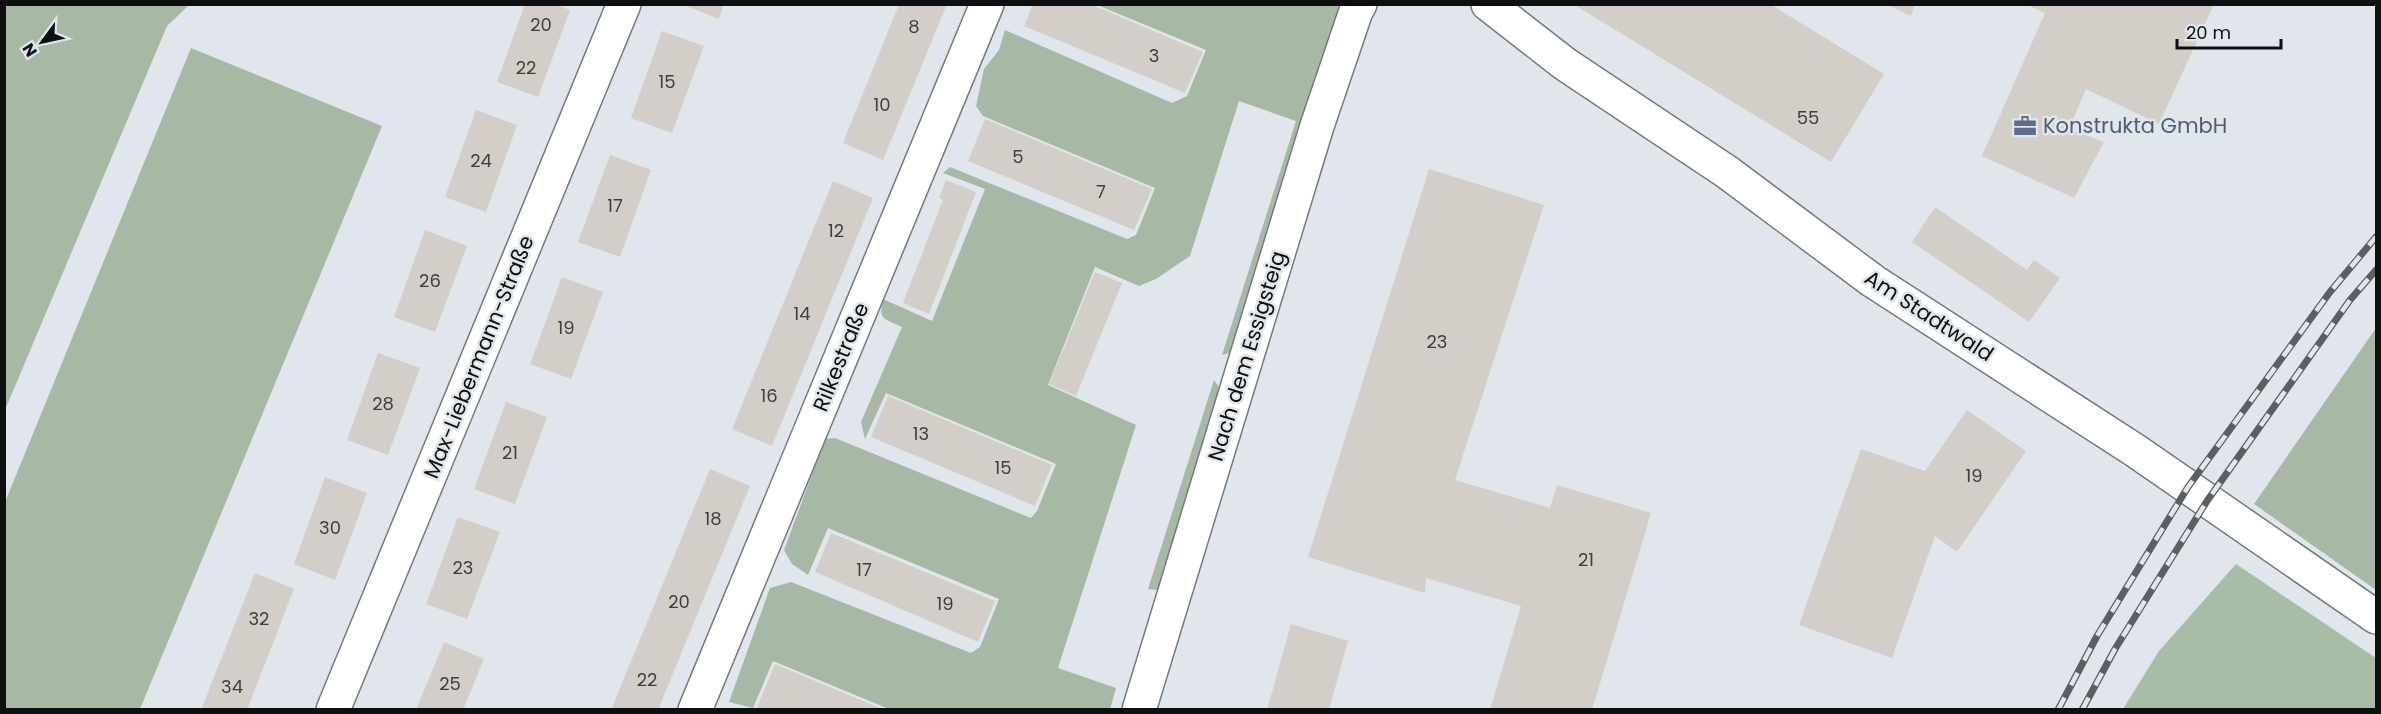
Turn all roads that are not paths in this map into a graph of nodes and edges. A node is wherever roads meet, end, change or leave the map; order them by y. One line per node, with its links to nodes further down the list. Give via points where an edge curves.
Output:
1 (624, 4): 6 (street, Max-Liebermann-Straße)
2 (987, 4): 7 (street, Rilkestraße)
3 (1360, 4): 8 (street, Nach dem Essigsteig, via 1317,126)
4 (1488, 4): 5 (street, Am Stadtwald, via 1565,64 1727,172 1873,281 2136,451)
5 (2376, 617)
6 (333, 710)
7 (695, 710)
8 (1139, 710)

